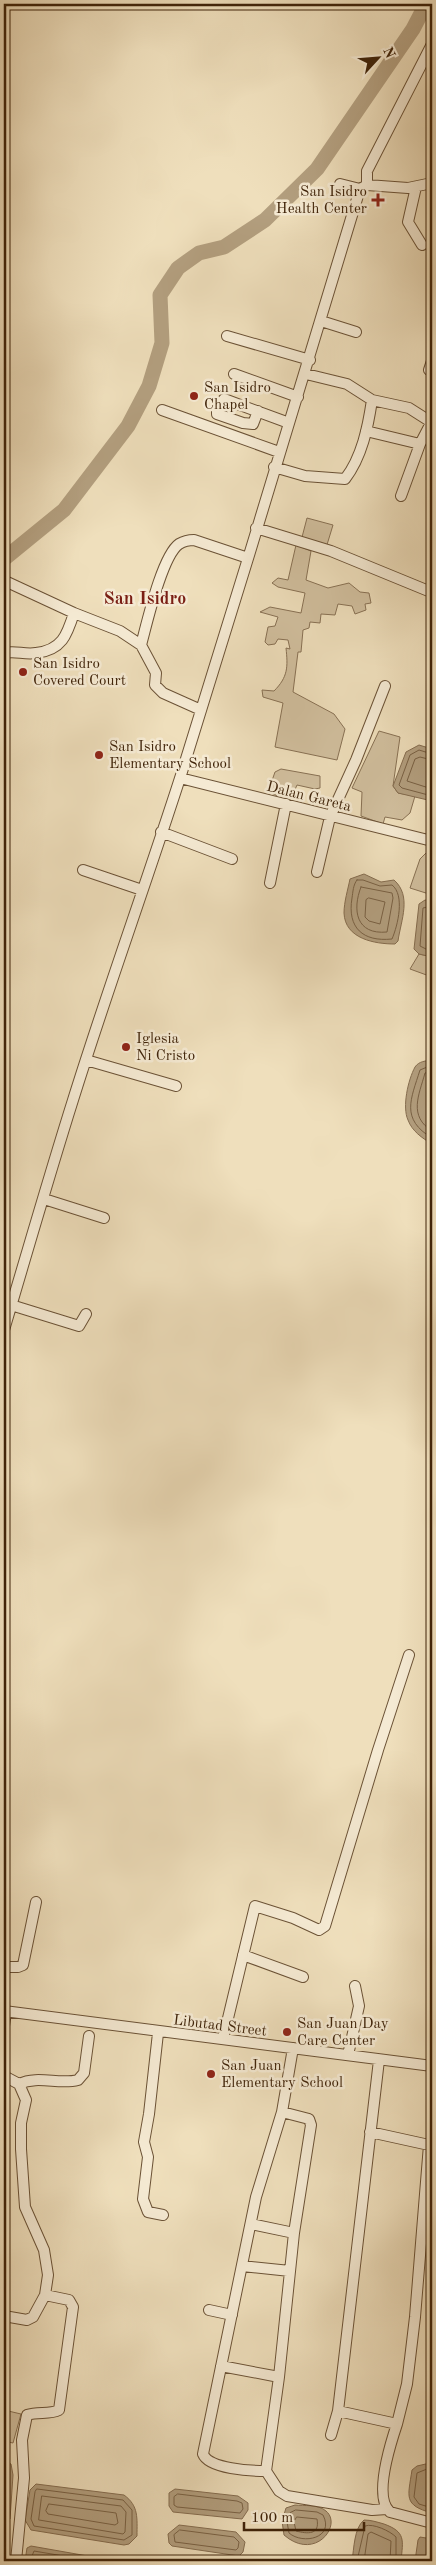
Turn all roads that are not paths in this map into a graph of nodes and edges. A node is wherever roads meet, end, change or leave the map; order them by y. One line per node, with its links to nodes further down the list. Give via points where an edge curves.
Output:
1 (432, 44): 4 (street, via 367,171)
2 (340, 184): 4 (street)
3 (427, 185): 4 (street); 5 (street, via 408,222)
4 (363, 187): 6 (street)
5 (422, 245)
6 (321, 320): 7 (street); 9 (street)
7 (356, 332)
8 (227, 336): 9 (street)
9 (310, 360): 11 (street)
10 (234, 374): 12 (street)
11 (306, 374): 12 (street); 13 (street, via 348,384)
12 (298, 397): 17 (street)
13 (372, 400): 16 (street, via 409,408); 18 (street)
14 (162, 410): 20 (street)
15 (258, 411): 17 (street)
16 (431, 421): 19 (street)
17 (289, 423): 20 (street)
18 (366, 431): 19 (street); 21 (street, via 353,468 345,480 305,476)
19 (420, 444): 22 (street)
20 (279, 452): 21 (street)
21 (274, 467): 23 (street)
22 (401, 496)
23 (256, 528): 24 (street); 26 (street, via 332,551)
24 (248, 558): 28 (street, via 194,540 178,545 152,600); 31 (street)
25 (4, 584): 27 (street, via 5,581)
26 (431, 592)
27 (74, 613): 28 (street, via 120,630); 29 (street, via 60,644 35,653 14,650)
28 (141, 645): 31 (street, via 156,673 157,690)
29 (4, 653)
30 (385, 686): 34 (street)
31 (201, 710): 32 (street)
32 (180, 778): 33 (street, Dalan Gareta); 35 (street)
33 (286, 804): 34 (street, Dalan Gareta); 40 (street)
34 (330, 817): 36 (street, Dalan Gareta); 39 (street)
35 (162, 832): 37 (street); 41 (street)
36 (432, 841)
37 (232, 859)
38 (82, 870): 41 (street)
39 (318, 872)
40 (270, 883)
41 (142, 890): 42 (street)
42 (86, 1060): 43 (street); 44 (street)
43 (176, 1086)
44 (44, 1199): 45 (street); 46 (street)
45 (104, 1218)
46 (11, 1305): 47 (street, via 79,1326); 48 (street)
47 (86, 1314)
48 (4, 1330)
49 (409, 1655): 51 (street, via 325,1926 318,1930 255,1906)
50 (36, 1902): 52 (street, via 23,1965)
51 (242, 1955): 53 (street); 59 (street)
52 (4, 1967)
53 (303, 1977)
54 (354, 1986): 61 (street, via 359,2006)
55 (5, 2011): 56 (street); 57 (street, Libutad Street)
56 (4, 2026)
57 (158, 2033): 59 (street, Libutad Street); 69 (street, via 144,2142 148,2160 143,2199 148,2212)
58 (89, 2036): 65 (street, via 84,2073 78,2080 32,2080)
59 (223, 2039): 60 (street, Libutad Street)
60 (293, 2048): 61 (street, Libutad Street); 66 (street)
61 (348, 2056): 62 (street, Libutad Street)
62 (379, 2060): 63 (street, Libutad Street); 67 (street)
63 (432, 2066)
64 (4, 2076): 65 (street)
65 (20, 2084): 74 (street, via 26,2100 21,2123 25,2207 46,2257)
66 (282, 2112): 70 (street); 71 (street, via 305,2117 311,2122)
67 (370, 2132): 68 (street); 80 (street)
68 (431, 2145): 81 (street, via 407,2384)
69 (163, 2215)
70 (251, 2224): 71 (street); 72 (street)
71 (294, 2233): 73 (street)
72 (242, 2266): 73 (street); 76 (street)
73 (290, 2271): 79 (street)
74 (45, 2295): 77 (street, via 33,2317 27,2320); 86 (street, via 69,2300 73,2307 59,2410 32,2413 27,2415 25,2423 24,2478)
75 (209, 2310): 76 (street)
76 (232, 2315): 78 (street)
77 (4, 2316)
78 (221, 2366): 79 (street); 83 (street, via 204,2448 205,2458 229,2467)
79 (279, 2377): 83 (street)
80 (338, 2411): 81 (street); 82 (street)
81 (397, 2424): 84 (street, via 388,2448 383,2486)
82 (331, 2435)
83 (266, 2471): 84 (street, via 278,2491 287,2496 372,2510)
84 (387, 2509): 85 (street)
85 (432, 2523)
86 (16, 2561)

